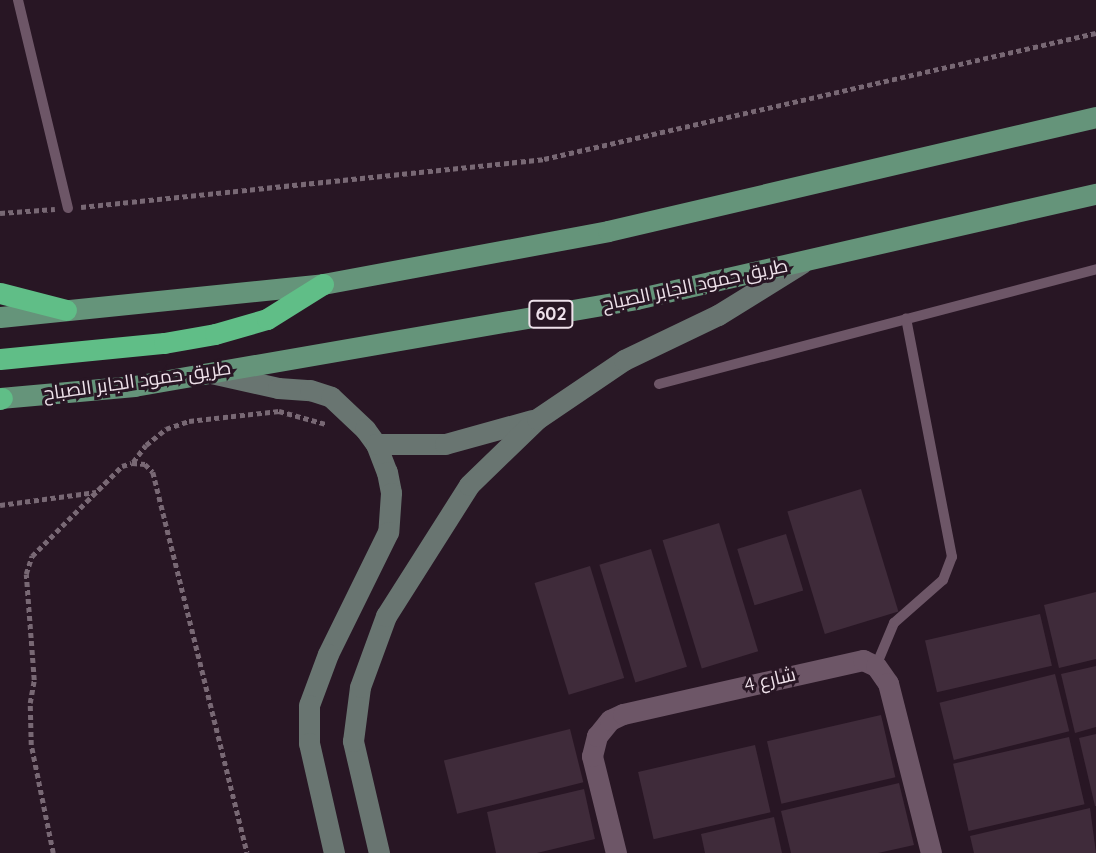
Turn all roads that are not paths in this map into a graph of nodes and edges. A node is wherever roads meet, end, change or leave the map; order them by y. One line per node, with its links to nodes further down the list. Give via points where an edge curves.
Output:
1 (18, 0): 4 (lane)
2 (1096, 117): 7 (main road, via 608,231)
3 (1096, 194): 5 (main road, طريق حمود الجابر الصباح / 602)
4 (68, 208)
5 (805, 261): 13 (main road, طريق حمود الجابر الصباح / 602, via 636,299); 16 (street, via 718,315 624,360)
6 (1096, 270): 11 (lane)
7 (323, 284): 9 (main road); 12 (highway, via 267,319 215,334)
8 (0, 293): 9 (highway)
9 (66, 310): 10 (main road)
10 (0, 317)
11 (906, 317): 14 (lane); 18 (lane, via 952,557 943,580 894,623)
12 (0, 359)
13 (209, 373): 15 (main road, طريق حمود الجابر الصباح / 602, via 134,386); 17 (street, via 331,397 352,413)
14 (660, 384)
15 (1, 398)
16 (537, 419): 17 (street, via 445,444); 20 (street, via 469,485 386,616 360,687 353,741)
17 (376, 444): 19 (street, via 391,493 388,532 328,654 309,705 309,743)
18 (876, 666): 21 (street, شارع 4, via 863,660 849,661 610,720 597,736 593,756); 22 (street, via 888,683)
19 (334, 853)
20 (379, 853)
21 (616, 853)
22 (932, 853)

